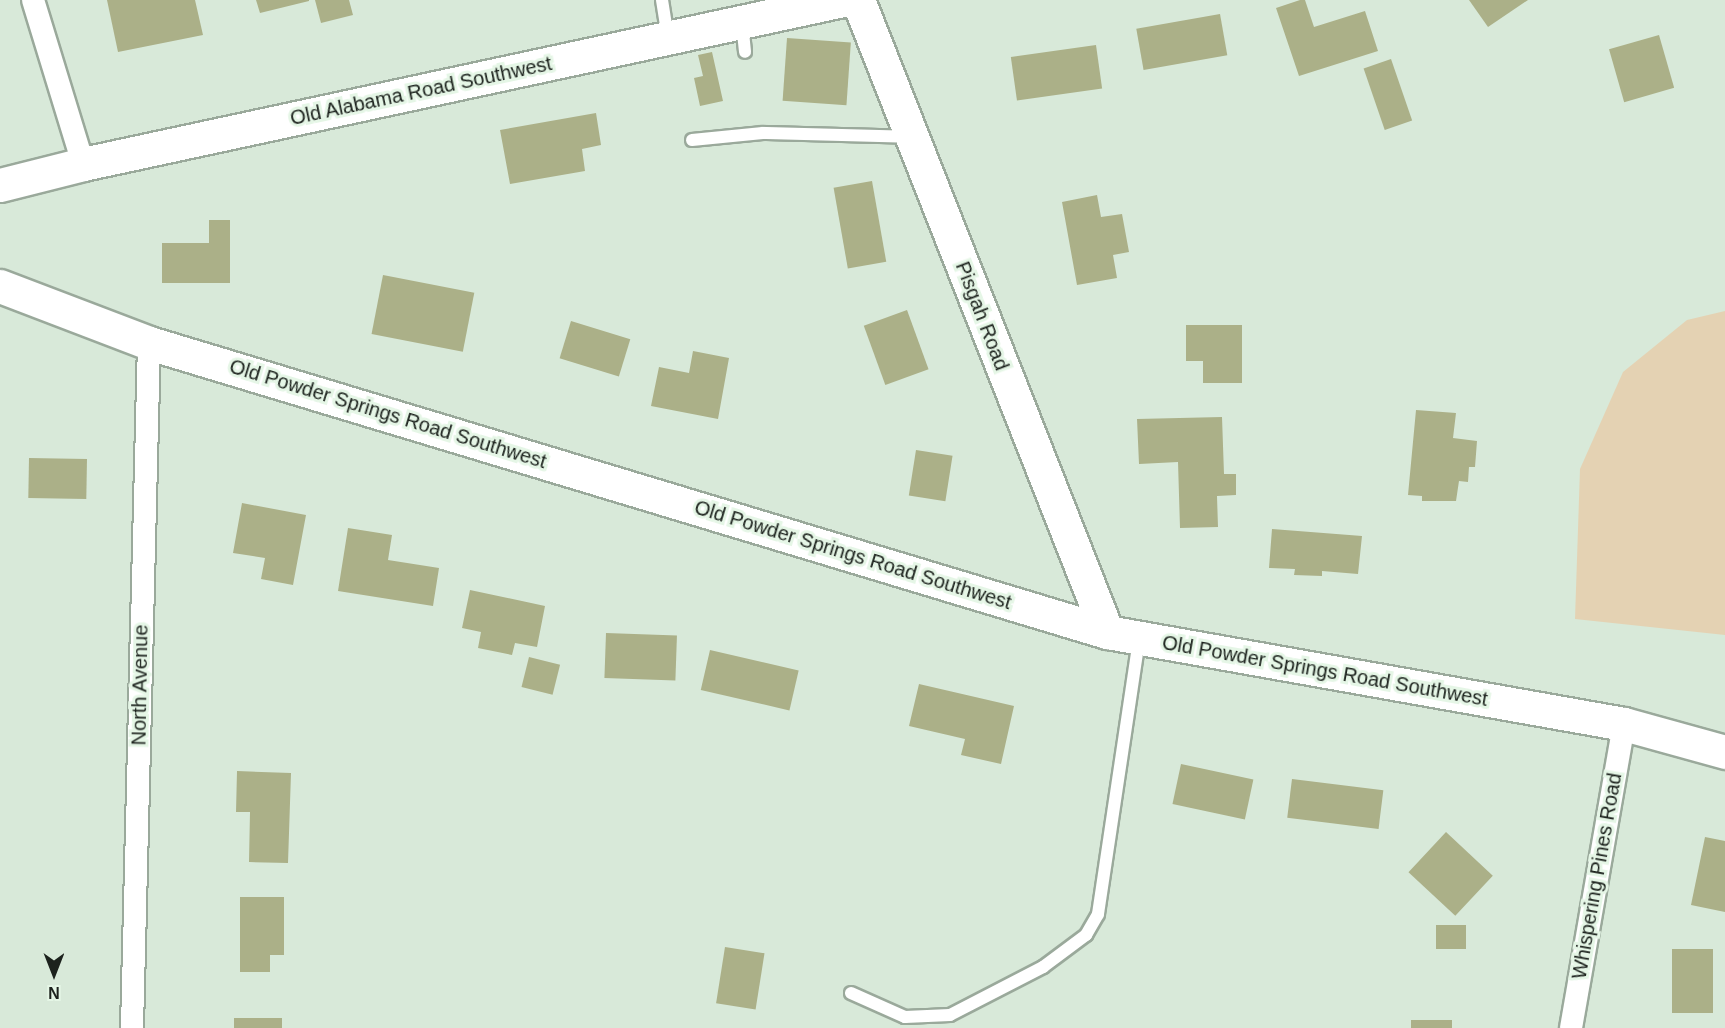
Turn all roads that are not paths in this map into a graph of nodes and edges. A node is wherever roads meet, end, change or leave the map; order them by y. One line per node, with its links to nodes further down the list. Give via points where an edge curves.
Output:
1 (33, 0): 8 (street)
2 (662, 0): 5 (lane)
3 (843, 0): 5 (street, Old Alabama Road Southwest, via 743,37)
4 (858, 0): 6 (street, Pisgah Road)
5 (668, 38): 8 (street, Old Alabama Road Southwest)
6 (912, 137): 7 (lane, via 763,133); 12 (street, Pisgah Road)
7 (692, 140)
8 (83, 164): 9 (street, Old Alabama Road Southwest)
9 (0, 185)
10 (0, 286): 11 (street, Old Powder Springs Road Southwest)
11 (149, 343): 12 (street, Old Powder Springs Road Southwest); 17 (street, North Avenue)
12 (1107, 632): 13 (street, Old Powder Springs Road Southwest)
13 (1139, 638): 14 (street, Old Powder Springs Road Southwest); 16 (lane, via 1098,914 1086,935 1043,967 950,1015 905,1017)
14 (1624, 724): 15 (street, Old Powder Springs Road Southwest); 18 (street, Whispering Pines Road)
15 (1725, 752)
16 (851, 993)
17 (132, 1028)
18 (1571, 1028)

